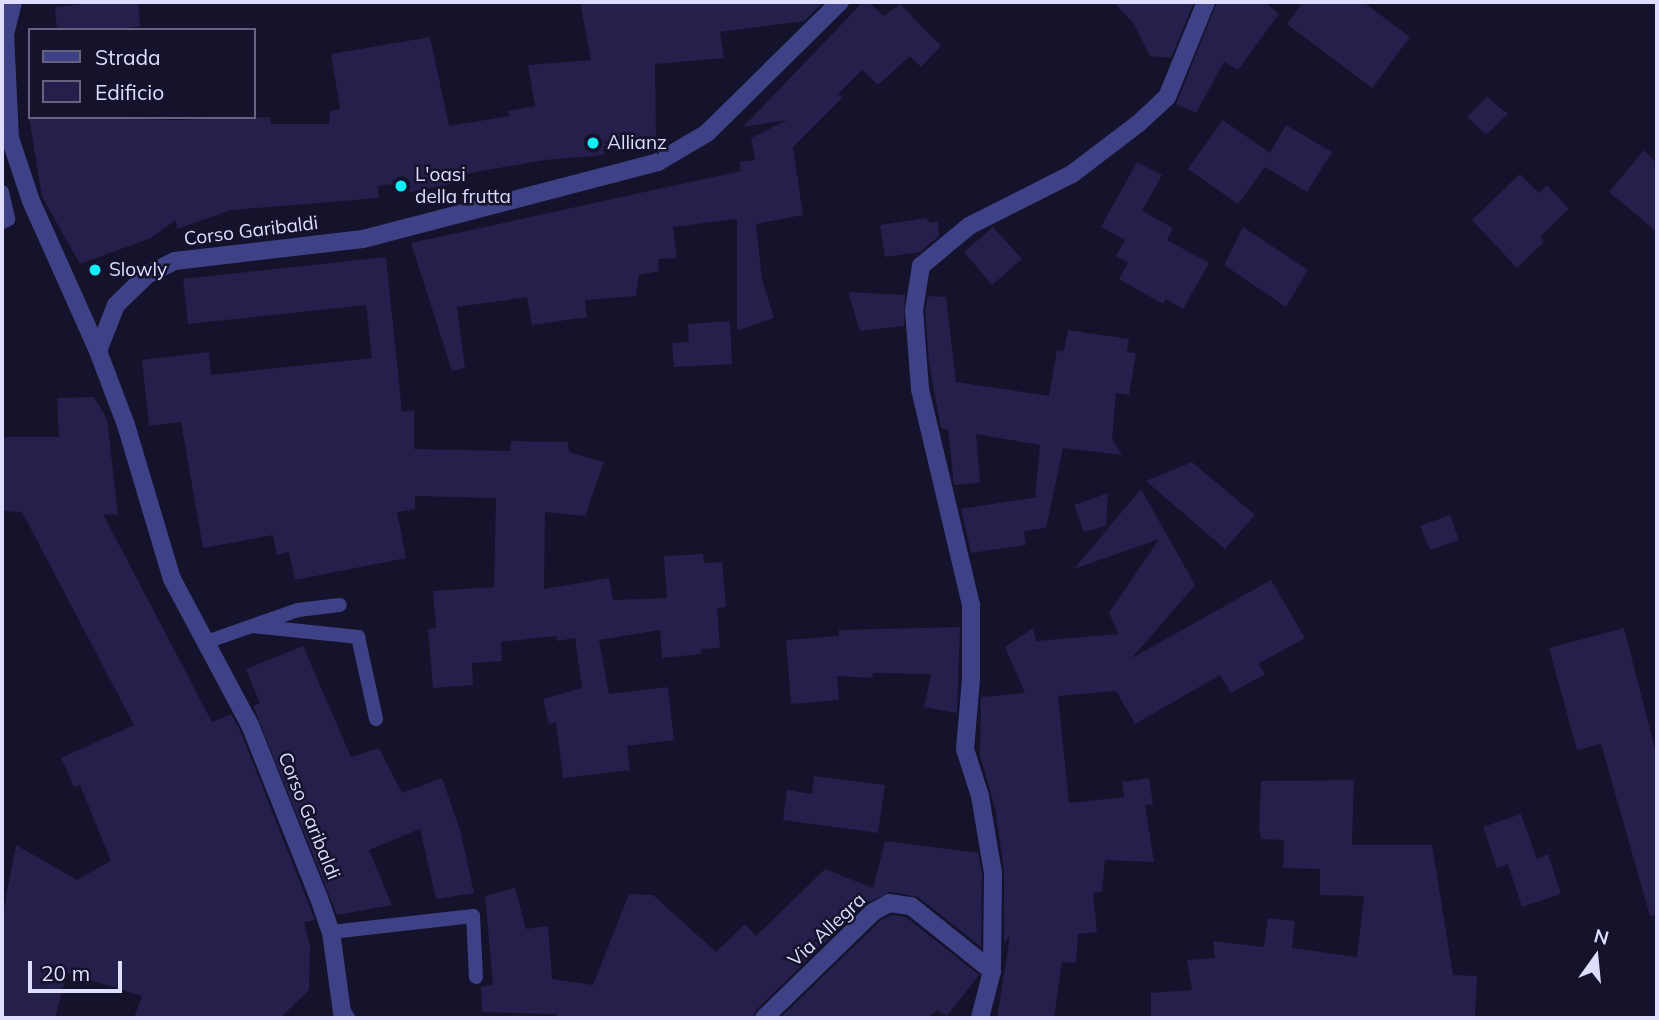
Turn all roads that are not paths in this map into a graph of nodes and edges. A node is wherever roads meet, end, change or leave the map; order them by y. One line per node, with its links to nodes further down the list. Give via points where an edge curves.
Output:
1 (840, 2): 8 (street, Corso Garibaldi, via 707,133 658,162 363,239 175,261 147,275 116,305)
2 (1206, 2): 14 (street, via 1167,97 1139,124 1072,174 968,226 921,266 914,310 920,389 971,604 965,749 980,796 993,873)
3 (9, 7): 4 (street)
4 (3, 34): 5 (street)
5 (6, 138): 8 (street)
6 (2, 192): 7 (lane, via 8,219)
7 (2, 222)
8 (98, 351): 11 (street, Corso Garibaldi, via 126,425 172,579)
9 (340, 605): 10 (lane, via 298,610)
10 (253, 626): 11 (lane); 12 (lane, via 358,637)
11 (206, 642): 13 (street, Corso Garibaldi, via 250,725)
12 (376, 719)
13 (331, 932): 15 (lane, via 473,916); 16 (street, Corso Garibaldi)
14 (992, 971): 17 (street, Via Allegra, via 911,906 889,903 873,912); 18 (street)
15 (476, 976)
16 (341, 1016)
17 (764, 1018)
18 (980, 1018)

